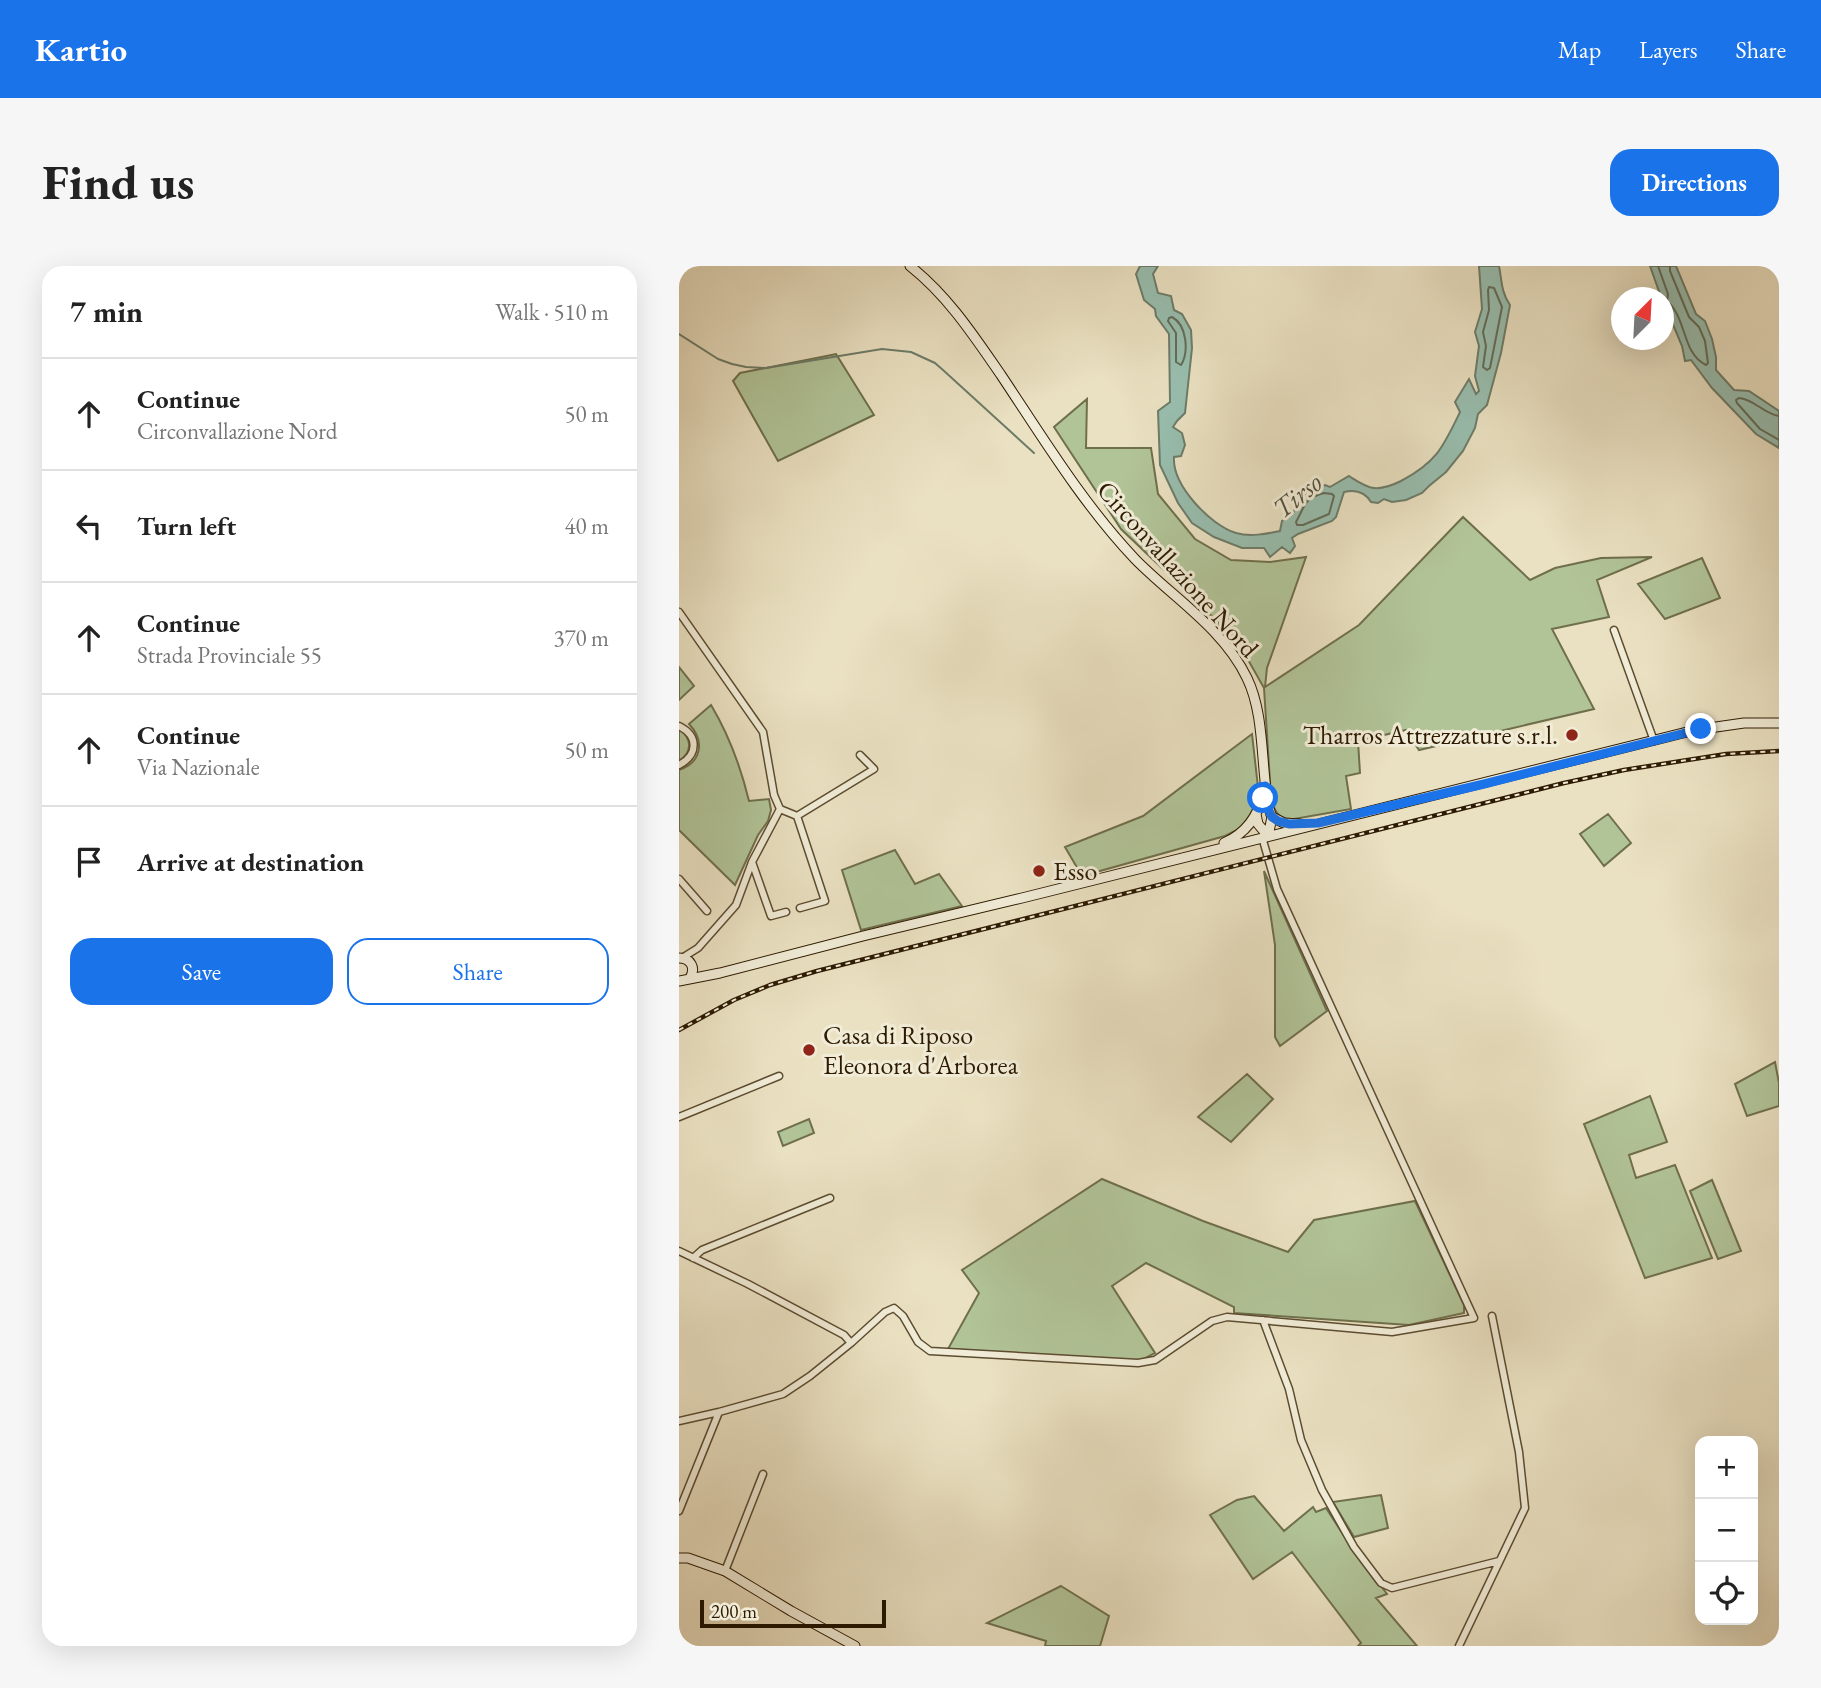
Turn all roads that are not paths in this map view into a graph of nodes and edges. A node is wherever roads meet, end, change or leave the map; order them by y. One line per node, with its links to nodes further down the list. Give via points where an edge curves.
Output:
1 (910, 266): 9 (main road, Circonvallazione Nord, via 958,309 1103,522 1238,663 1258,712)
2 (679, 612): 10 (street, via 763,732)
3 (1614, 630): 6 (street)
4 (1779, 723): 6 (main road, via 1713,727)
5 (679, 726): 8 (street, via 688,731 694,746)
6 (1654, 741): 14 (main road)
7 (860, 755): 12 (street, via 874,769)
8 (679, 765)
9 (1265, 786): 11 (main road, Circonvallazione Nord); 13 (main road, Circonvallazione Nord)
10 (780, 809): 12 (street); 17 (street)
11 (1256, 814): 15 (main road); 16 (main road, via 1240,835)
12 (797, 816): 19 (street, via 825,901)
13 (1272, 817): 14 (main road, via 1289,824); 15 (main road, Circonvallazione Nord)
14 (1318, 823): 15 (main road)
15 (1265, 837): 16 (main road); 30 (street, via 1277,889 1474,1318 1392,1332)
16 (1196, 855): 22 (main road, via 708,975)
17 (753, 862): 21 (street, via 771,916); 22 (street, via 736,905)
18 (679, 878): 20 (street)
19 (800, 908)
20 (708, 911)
21 (786, 912)
22 (687, 966): 23 (main road, via 683,981)
23 (679, 981)
24 (779, 1076): 25 (street)
25 (679, 1117)
26 (830, 1198): 28 (street, via 702,1250)
27 (679, 1251): 28 (street)
28 (693, 1258): 31 (street)
29 (1492, 1316): 38 (street, via 1519,1452 1525,1508)
30 (1263, 1320): 31 (street, via 1227,1317 1212,1321 1155,1360 1138,1363 930,1350 918,1342 894,1308); 38 (street, via 1322,1490 1354,1547 1381,1583 1392,1588)
31 (852, 1343): 32 (street, via 783,1394)
32 (719, 1412): 33 (street); 35 (street)
33 (679, 1421)
34 (763, 1474): 39 (street)
35 (679, 1511)
36 (679, 1550): 37 (main road)
37 (684, 1558): 39 (main road)
38 (1500, 1561): 41 (street)
39 (725, 1571): 40 (main road)
40 (855, 1646)
41 (1459, 1646)

